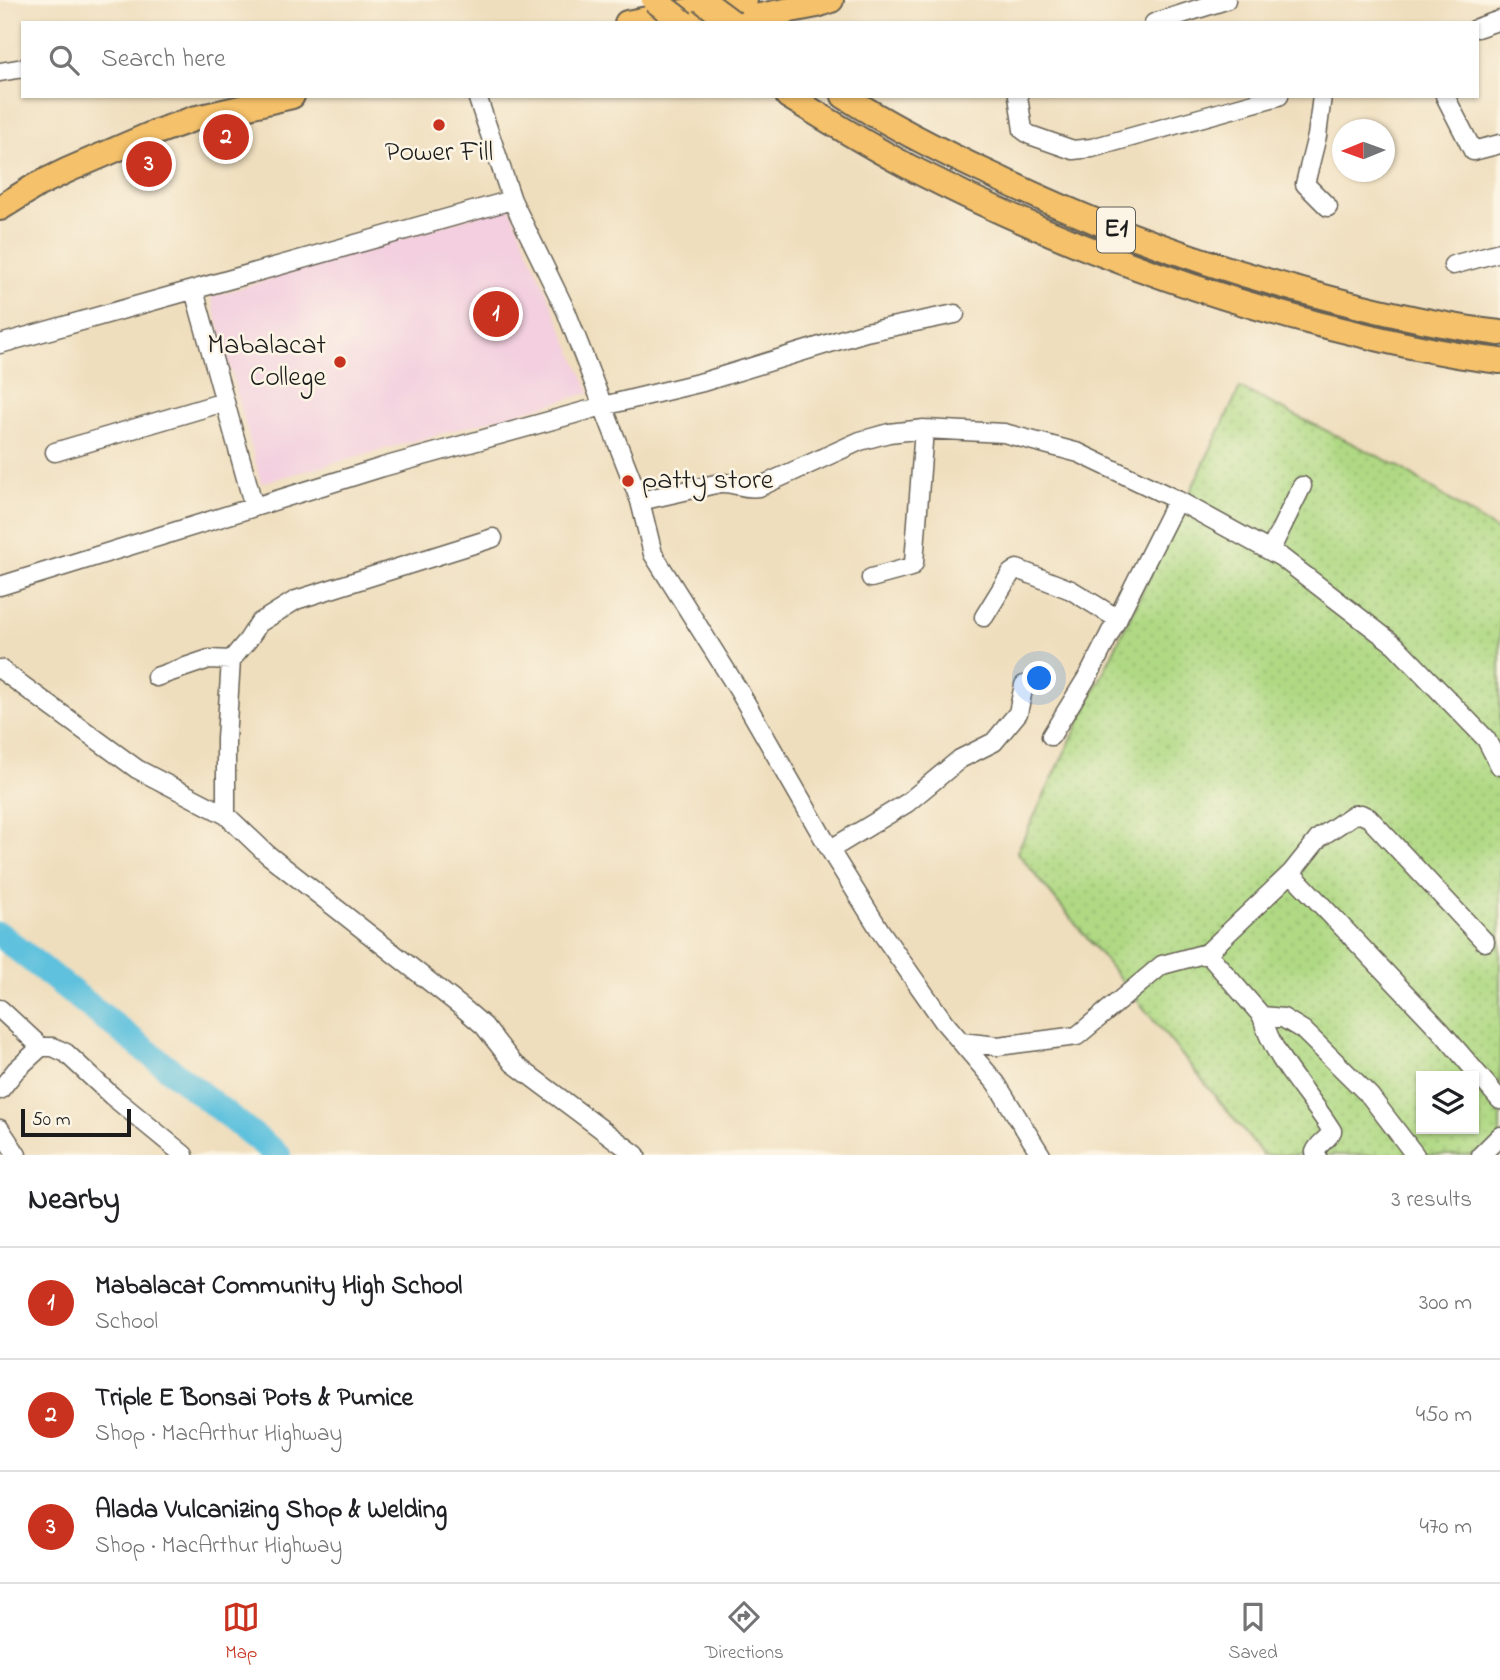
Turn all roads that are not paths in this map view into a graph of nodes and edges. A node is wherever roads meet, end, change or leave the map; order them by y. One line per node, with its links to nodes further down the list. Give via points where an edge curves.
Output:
1 (654, 0): 8 (highway, bridge)
2 (702, 0): 5 (highway, bridge)
3 (831, 0): 9 (highway)
4 (1226, 0): 10 (street)
5 (738, 6): 7 (highway)
6 (1500, 20): 11 (street)
7 (640, 21)
8 (681, 21)
9 (733, 21)
10 (1160, 21)
11 (1479, 27)
12 (21, 68): 13 (street)
13 (0, 72)
14 (283, 98): 25 (highway, via 154,133 68,170)
15 (478, 98): 23 (street)
16 (791, 98): 34 (highway, E1, via 967,196 1141,268 1250,306 1374,338)
17 (847, 98): 31 (highway, E1, via 957,159 1144,242 1259,280)
18 (1018, 98): 19 (street, via 1023,130 1073,150)
19 (1272, 98)
20 (1322, 98): 24 (street, via 1305,184)
21 (1446, 98): 22 (street, via 1474,151)
22 (1500, 144)
23 (512, 200): 28 (street); 36 (street, via 566,311)
24 (1328, 207)
25 (0, 208)
26 (1500, 252): 27 (street)
27 (1453, 265)
28 (194, 290): 33 (street); 35 (street)
29 (955, 314): 36 (street, via 866,332 703,382)
30 (1500, 316): 31 (highway)
31 (1406, 318): 32 (highway, E1)
32 (1500, 333)
33 (0, 344)
34 (1500, 361)
35 (224, 402): 38 (street); 42 (street)
36 (603, 406): 41 (street); 42 (street)
37 (924, 429): 40 (street, via 1004,433 1079,453); 41 (street, via 860,441 759,486 747,489 720,484); 45 (street, via 914,563)
38 (55, 453)
39 (1302, 485): 44 (street)
40 (1177, 500): 44 (street); 48 (street)
41 (640, 501): 56 (street, via 653,554)
42 (254, 507): 46 (street)
43 (493, 538): 49 (street, via 296,600 259,623)
44 (1269, 551): 54 (street, via 1395,645 1486,739)
45 (871, 578)
46 (0, 586)
47 (984, 617): 48 (street, via 1017,569 1072,590)
48 (1118, 619): 53 (street)
49 (231, 660): 51 (street, via 209,659); 55 (street)
50 (0, 669): 55 (street, via 137,769)
51 (156, 677)
52 (1024, 685): 56 (street, via 1018,713 994,743 960,759 907,803)
53 (1051, 736)
54 (1500, 766)
55 (226, 815): 70 (street, via 267,854 463,1007 513,1063)
56 (831, 849): 62 (street, via 881,932)
57 (1291, 873): 58 (street, via 1319,838 1361,814); 59 (street); 65 (street)
58 (1485, 942)
59 (1208, 953): 61 (street); 62 (street, via 1162,965 1077,1036 998,1046)
60 (0, 1009): 63 (street)
61 (1262, 1016): 72 (street, via 1266,1033 1332,1131 1318,1144); 73 (street, via 1283,1018 1303,1030 1370,1096)
62 (961, 1042): 71 (street, via 996,1083)
63 (41, 1047): 64 (street); 69 (street, via 66,1053)
64 (0, 1090)
65 (1500, 1100)
66 (0, 1129): 68 (street)
67 (1500, 1136): 74 (street)
68 (17, 1155)
69 (184, 1155)
70 (636, 1155)
71 (1041, 1155)
72 (1317, 1155)
73 (1415, 1155)
74 (1481, 1155)

